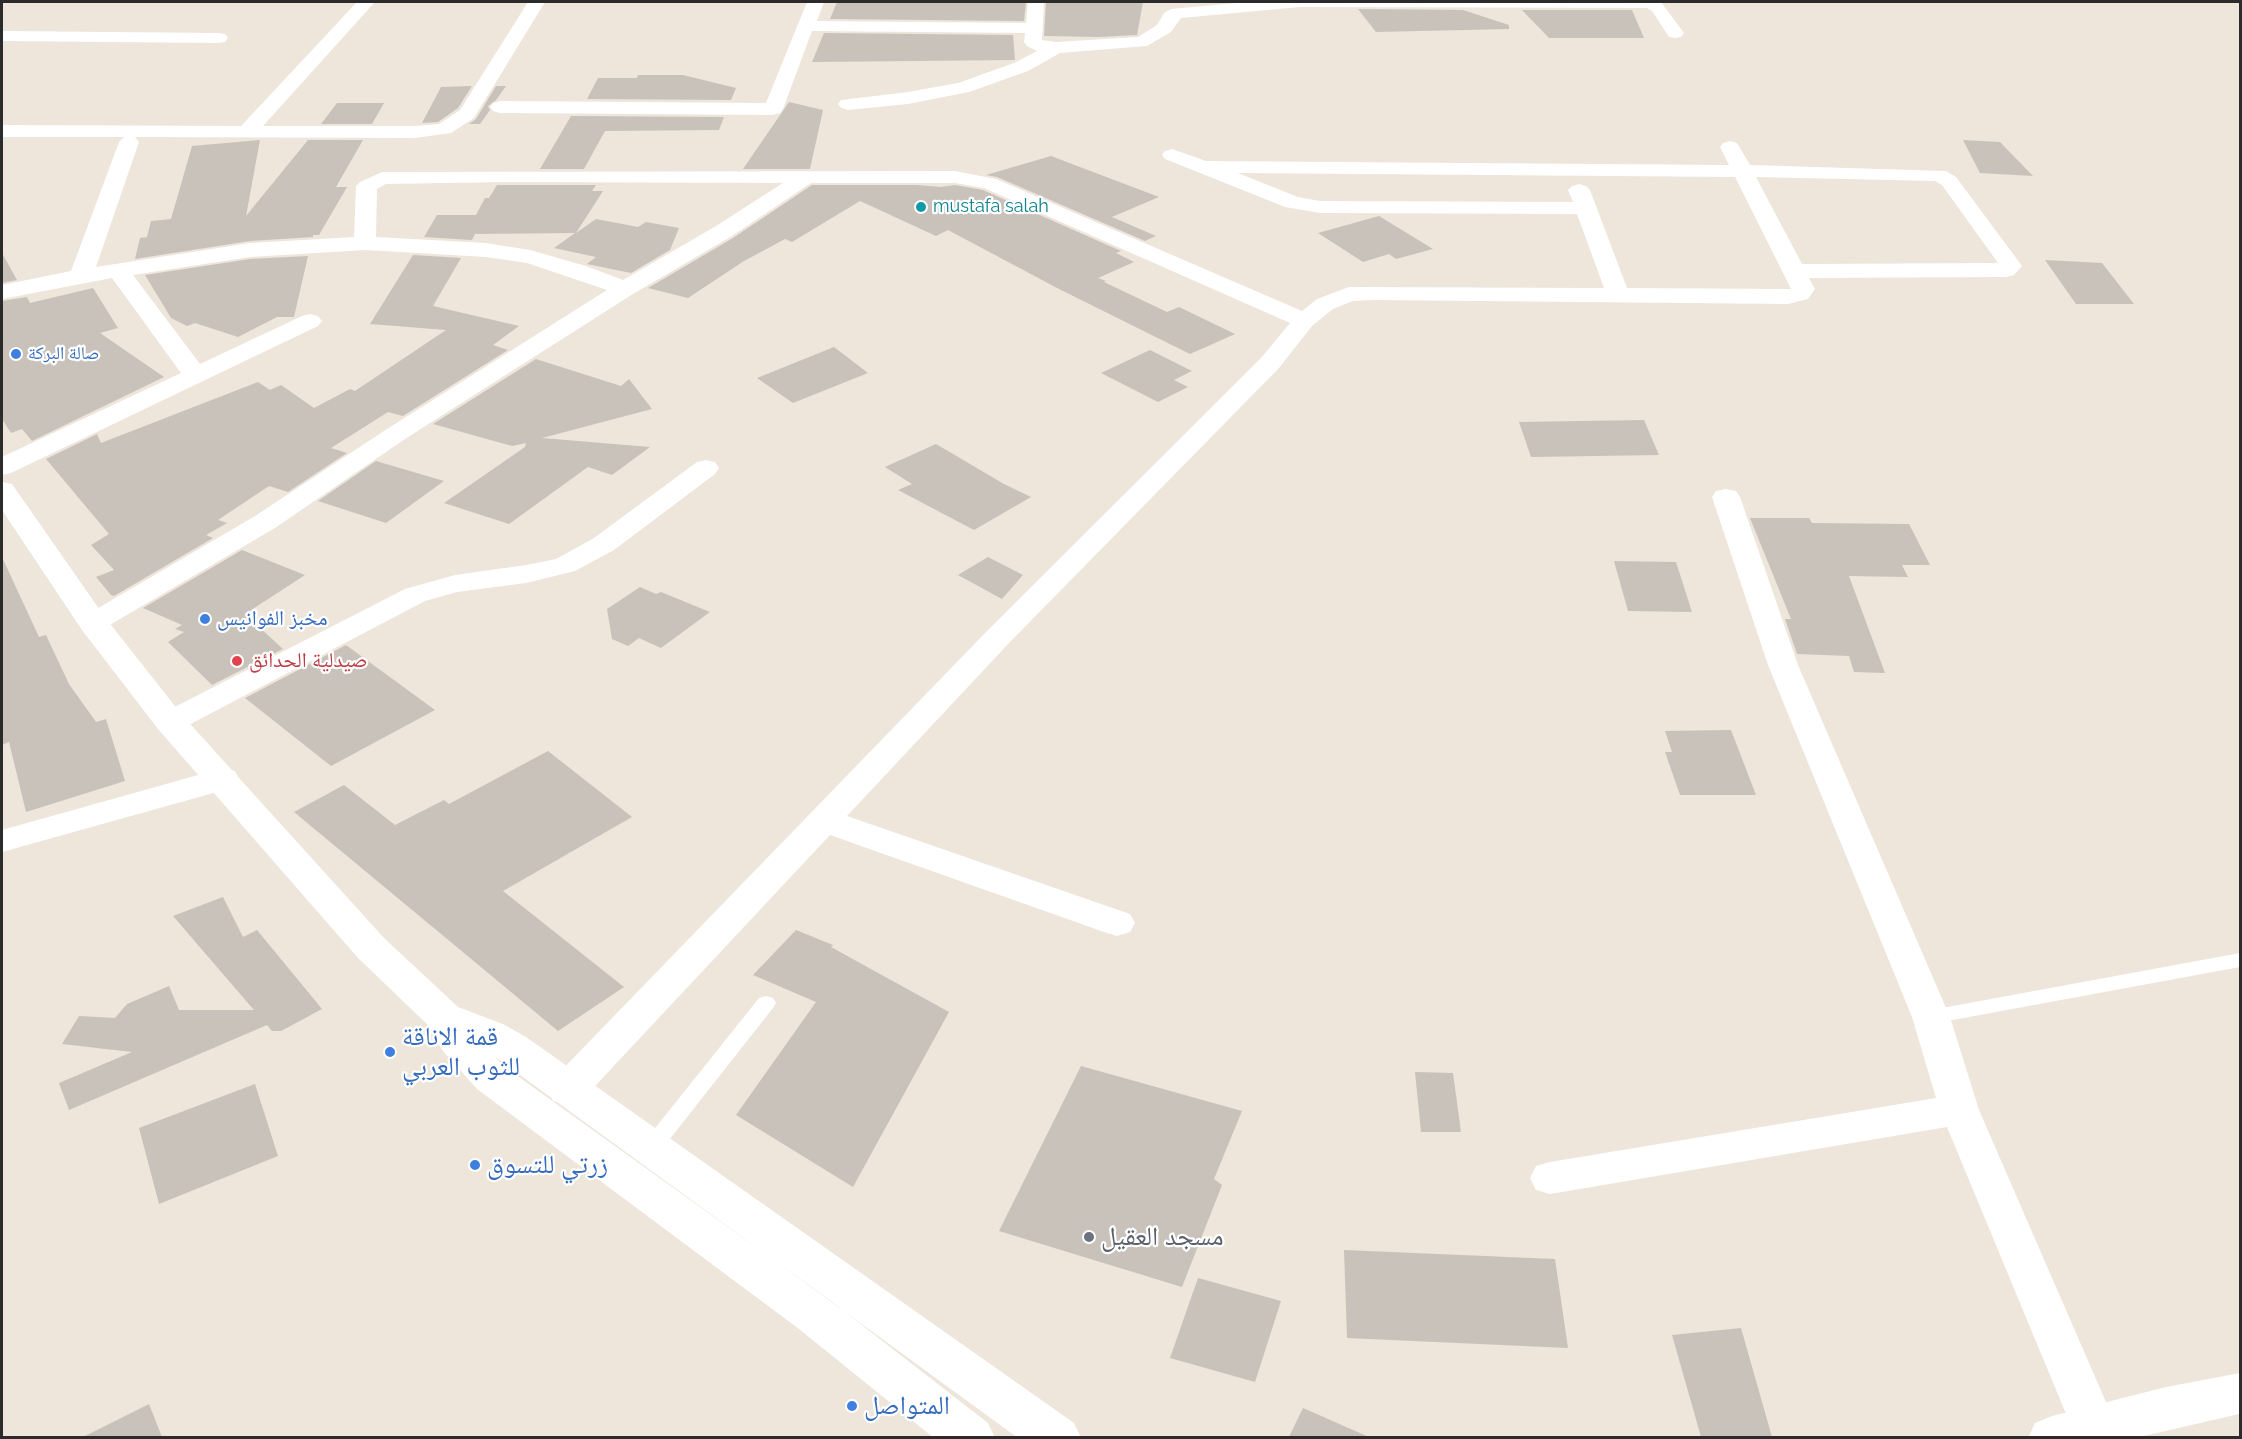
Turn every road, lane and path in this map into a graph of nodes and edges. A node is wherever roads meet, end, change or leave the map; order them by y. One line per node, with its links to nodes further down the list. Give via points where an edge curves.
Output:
1 (366, 2): 15 (street)
2 (536, 2): 15 (street, via 467,114 444,129)
3 (815, 2): 6 (street)
4 (1035, 2): 7 (street)
5 (1297, 2): 8 (street, via 1644,2 1658,7); 11 (street, via 1177,13 1165,28 1141,42)
6 (806, 26): 7 (street); 13 (street, via 773,108)
7 (1034, 28): 11 (street, via 1033,42)
8 (1675, 33)
9 (2, 36): 10 (street)
10 (219, 38)
11 (1056, 48): 12 (street, via 1021,67 962,88)
12 (848, 104)
13 (500, 107)
14 (2, 131): 15 (street)
15 (246, 132)
16 (129, 142): 26 (street)
17 (1172, 155): 19 (street)
18 (1736, 159): 20 (street); 25 (street); 25 (street, via 1939,175 1949,182 2011,266 2006,270)
19 (1207, 167): 20 (street); 22 (street, via 1293,201 1320,207)
20 (1571, 170): 22 (street)
21 (806, 177): 23 (street, via 382,178 367,186); 27 (street); 31 (street, via 955,177 988,183)
22 (1587, 208): 29 (street)
23 (365, 243): 24 (street, via 250,250); 27 (street, via 486,250 530,257)
24 (118, 271): 26 (street); 32 (street)
25 (1793, 272): 29 (street, via 1803,289 1788,297)
26 (81, 276): 28 (street)
27 (625, 289): 37 (street, via 265,522)
28 (2, 292)
29 (1618, 295): 31 (street, via 1349,294 1325,303)
30 (310, 321): 32 (street)
31 (1304, 321): 40 (street, via 1270,363)
32 (195, 374): 33 (street)
33 (2, 467)
34 (706, 468): 38 (street, via 604,544 566,565 415,595)
35 (2, 490): 37 (main road)
36 (1726, 497): 46 (street, via 1784,665)
37 (93, 623): 38 (main road)
38 (170, 722): 39 (main road)
39 (223, 779): 41 (street); 45 (main road, via 356,932)
40 (822, 820): 42 (street); 47 (street)
41 (2, 841)
42 (1117, 923)
43 (2241, 960): 46 (lane)
44 (766, 1003): 49 (lane)
45 (444, 1017): 47 (main road, via 504,1044); 53 (main road, via 461,1046 491,1078 815,1315)
46 (1931, 1017): 48 (street)
47 (567, 1090): 49 (main road)
48 (1959, 1110): 50 (street); 52 (street)
49 (651, 1148): 54 (main road)
50 (1550, 1178)
51 (2240, 1393): 52 (main road); 55 (main road)
52 (2073, 1431)
53 (970, 1437)
54 (1057, 1437)
55 (2144, 1437)

